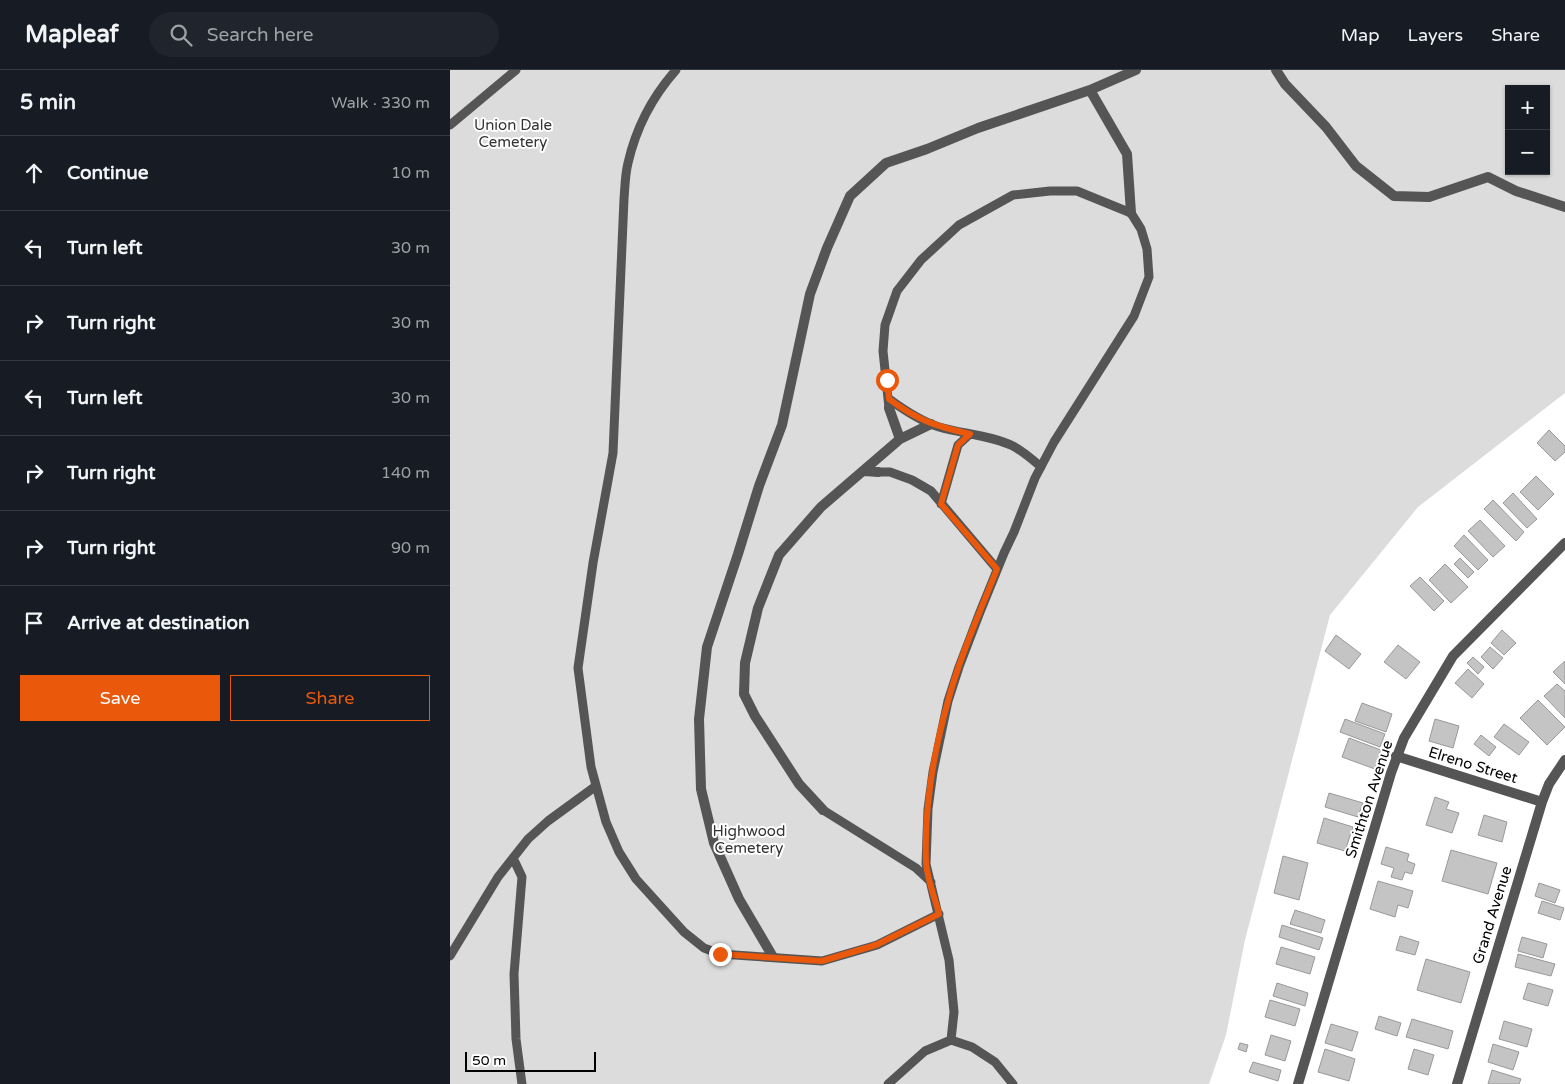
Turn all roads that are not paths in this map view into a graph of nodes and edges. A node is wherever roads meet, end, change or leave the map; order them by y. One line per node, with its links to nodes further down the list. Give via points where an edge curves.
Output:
1 (516, 70): 6 (lane)
2 (676, 70): 21 (lane, via 639,125 627,165 613,453 578,668)
3 (1136, 70): 5 (street)
4 (1276, 70): 7 (street, via 1356,166 1394,196 1429,197 1488,177 1516,191)
5 (1090, 90): 8 (street, via 1127,154); 28 (street, via 886,163 850,196 810,294 782,425 706,647 699,719 701,789 714,843 739,899)
6 (450, 125)
7 (1565, 207)
8 (1132, 213): 9 (lane, via 1077,191 1050,191 1013,195 959,225 921,260 897,291 885,324 883,351); 13 (lane, via 1147,248 1148,276 1134,316)
9 (889, 404): 10 (lane); 12 (street)
10 (931, 424): 11 (lane); 12 (street)
11 (970, 434): 13 (lane, via 1012,446); 16 (lane, via 958,445)
12 (900, 439): 14 (street)
13 (1041, 467): 18 (lane)
14 (865, 471): 15 (street); 23 (street, via 821,507 779,555 758,608 745,663 744,694 755,716 799,784)
15 (878, 472): 16 (lane, via 890,472 912,480 931,490)
16 (941, 504): 18 (lane)
17 (1565, 544): 19 (street, Smithton Avenue, via 1453,656)
18 (997, 569): 25 (lane, via 959,667 940,737 928,809 926,864)
19 (1396, 756): 22 (street, Elreno Street); 33 (street, Smithton Avenue)
20 (1565, 760): 22 (street, Grand Avenue, via 1549,784)
21 (596, 786): 24 (lane, via 548,821); 28 (lane, via 619,852 642,886 684,932 704,948 720,954)
22 (1542, 802): 34 (street, Grand Avenue)
23 (823, 810): 25 (lane, via 916,868)
24 (513, 858): 27 (lane); 30 (lane, via 522,877 514,974 516,1039)
25 (931, 882): 26 (lane)
26 (939, 914): 28 (lane, via 876,945 822,961); 29 (lane, via 949,960 954,1012)
27 (450, 956)
28 (773, 957)
29 (951, 1040): 31 (lane, via 925,1051); 32 (lane, via 972,1047 995,1062)
30 (522, 1084)
31 (888, 1084)
32 (1012, 1084)
33 (1298, 1084)
34 (1458, 1084)

